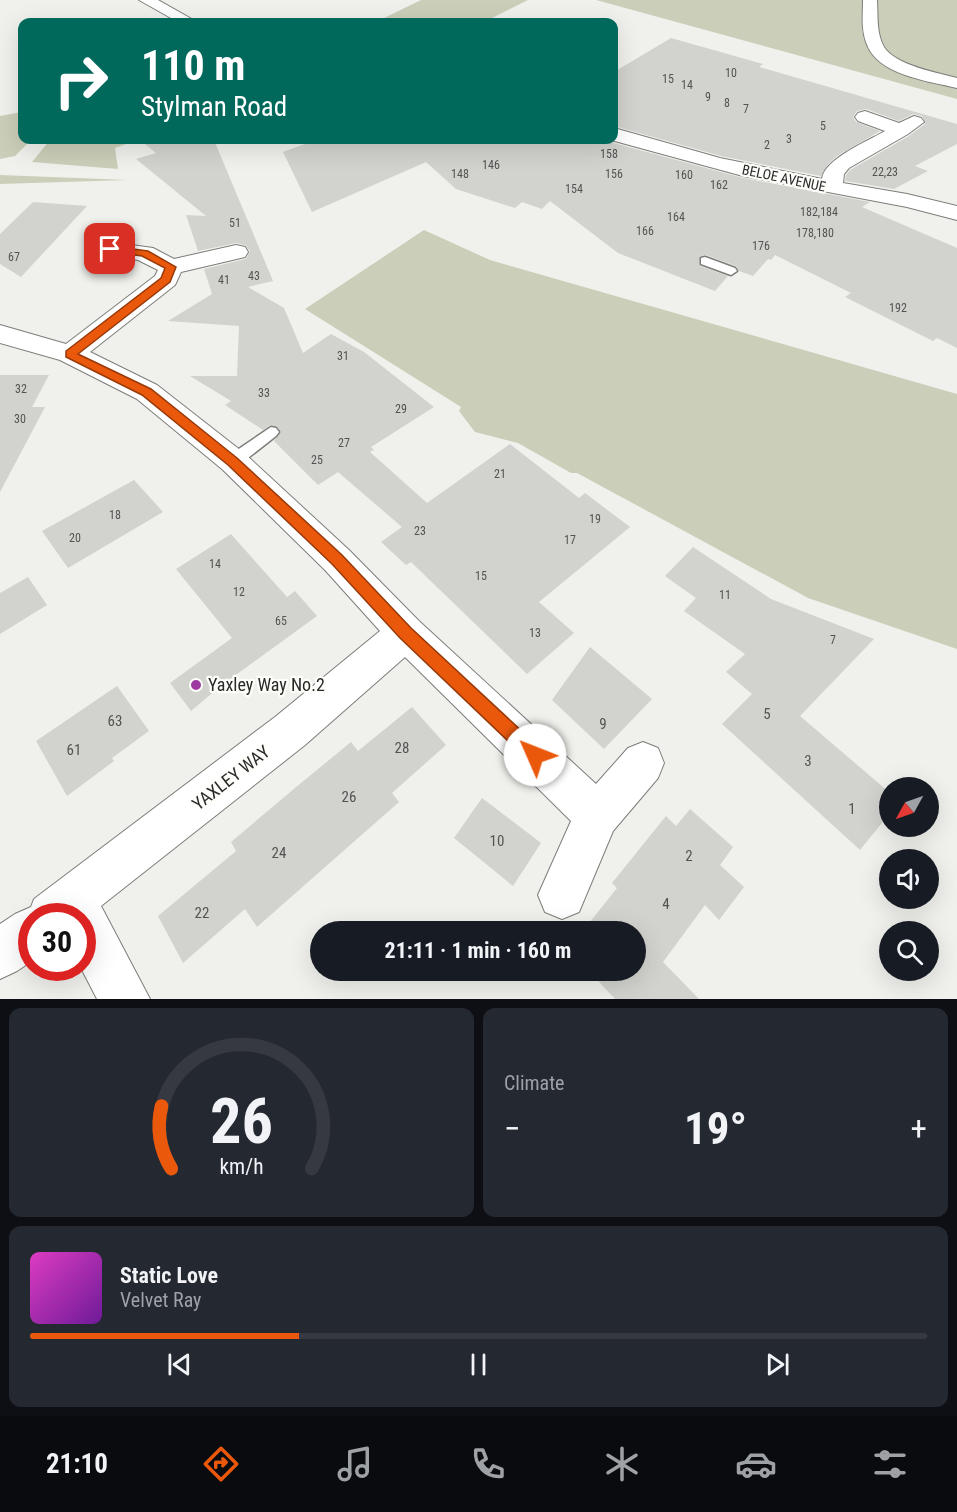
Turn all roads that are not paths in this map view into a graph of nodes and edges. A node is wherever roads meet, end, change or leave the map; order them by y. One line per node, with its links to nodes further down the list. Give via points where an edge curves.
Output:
1 (146, 0): 3 (street)
2 (870, 0): 4 (street, via 871,30 876,49 884,57 905,68)
3 (181, 18)
4 (957, 83)
5 (865, 117): 7 (street, via 908,126 842,164 833,173)
6 (618, 135): 7 (street, BELOE AVENUE, via 766,176)
7 (832, 188): 8 (street, BELOE AVENUE)
8 (957, 213)
9 (110, 249): 12 (street, via 144,253)
10 (236, 252): 12 (street)
11 (705, 261): 13 (lane)
12 (171, 267): 15 (street, via 166,280)
13 (731, 271)
14 (0, 334): 15 (street)
15 (70, 354): 17 (street, via 147,392)
16 (271, 432): 17 (lane)
17 (232, 461): 18 (street, via 337,560)
18 (406, 633): 20 (street); 22 (street, YAXLEY WAY)
19 (643, 764): 20 (street)
20 (597, 815): 21 (street)
21 (562, 895)
22 (84, 903)
23 (18, 941): 25 (street)
24 (96, 953): 26 (street)
25 (0, 954)
26 (124, 999)

